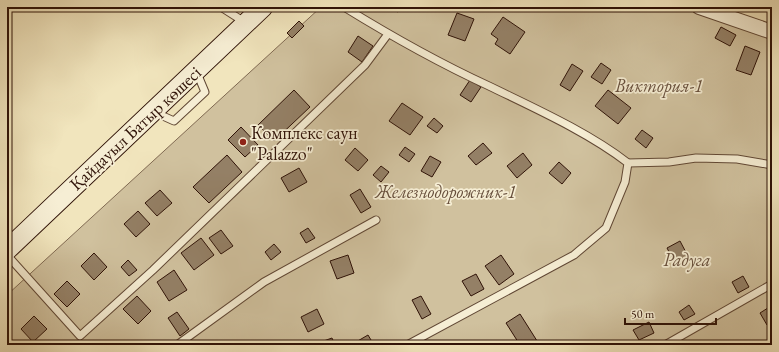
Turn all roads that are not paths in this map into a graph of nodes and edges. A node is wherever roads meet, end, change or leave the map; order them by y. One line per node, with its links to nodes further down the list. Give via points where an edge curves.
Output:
1 (221, 7): 5 (lane)
2 (263, 7): 5 (street, Қайдауыл Батыр көшесі)
3 (344, 7): 7 (lane)
4 (699, 7): 6 (street)
5 (246, 23): 11 (street, Қайдауыл Батыр көшесі)
6 (772, 32)
7 (388, 34): 8 (lane, via 513,97 611,150); 12 (lane, via 365,65 153,270 80,336)
8 (628, 163): 9 (lane, via 669,162 696,158 737,159); 15 (lane, via 625,182 606,228 590,242 574,255)
9 (772, 165)
10 (376, 220): 14 (lane, via 264,282)
11 (7, 250)
12 (7, 255)
13 (772, 284): 16 (lane)
14 (177, 345)
15 (407, 345)
16 (665, 345)

